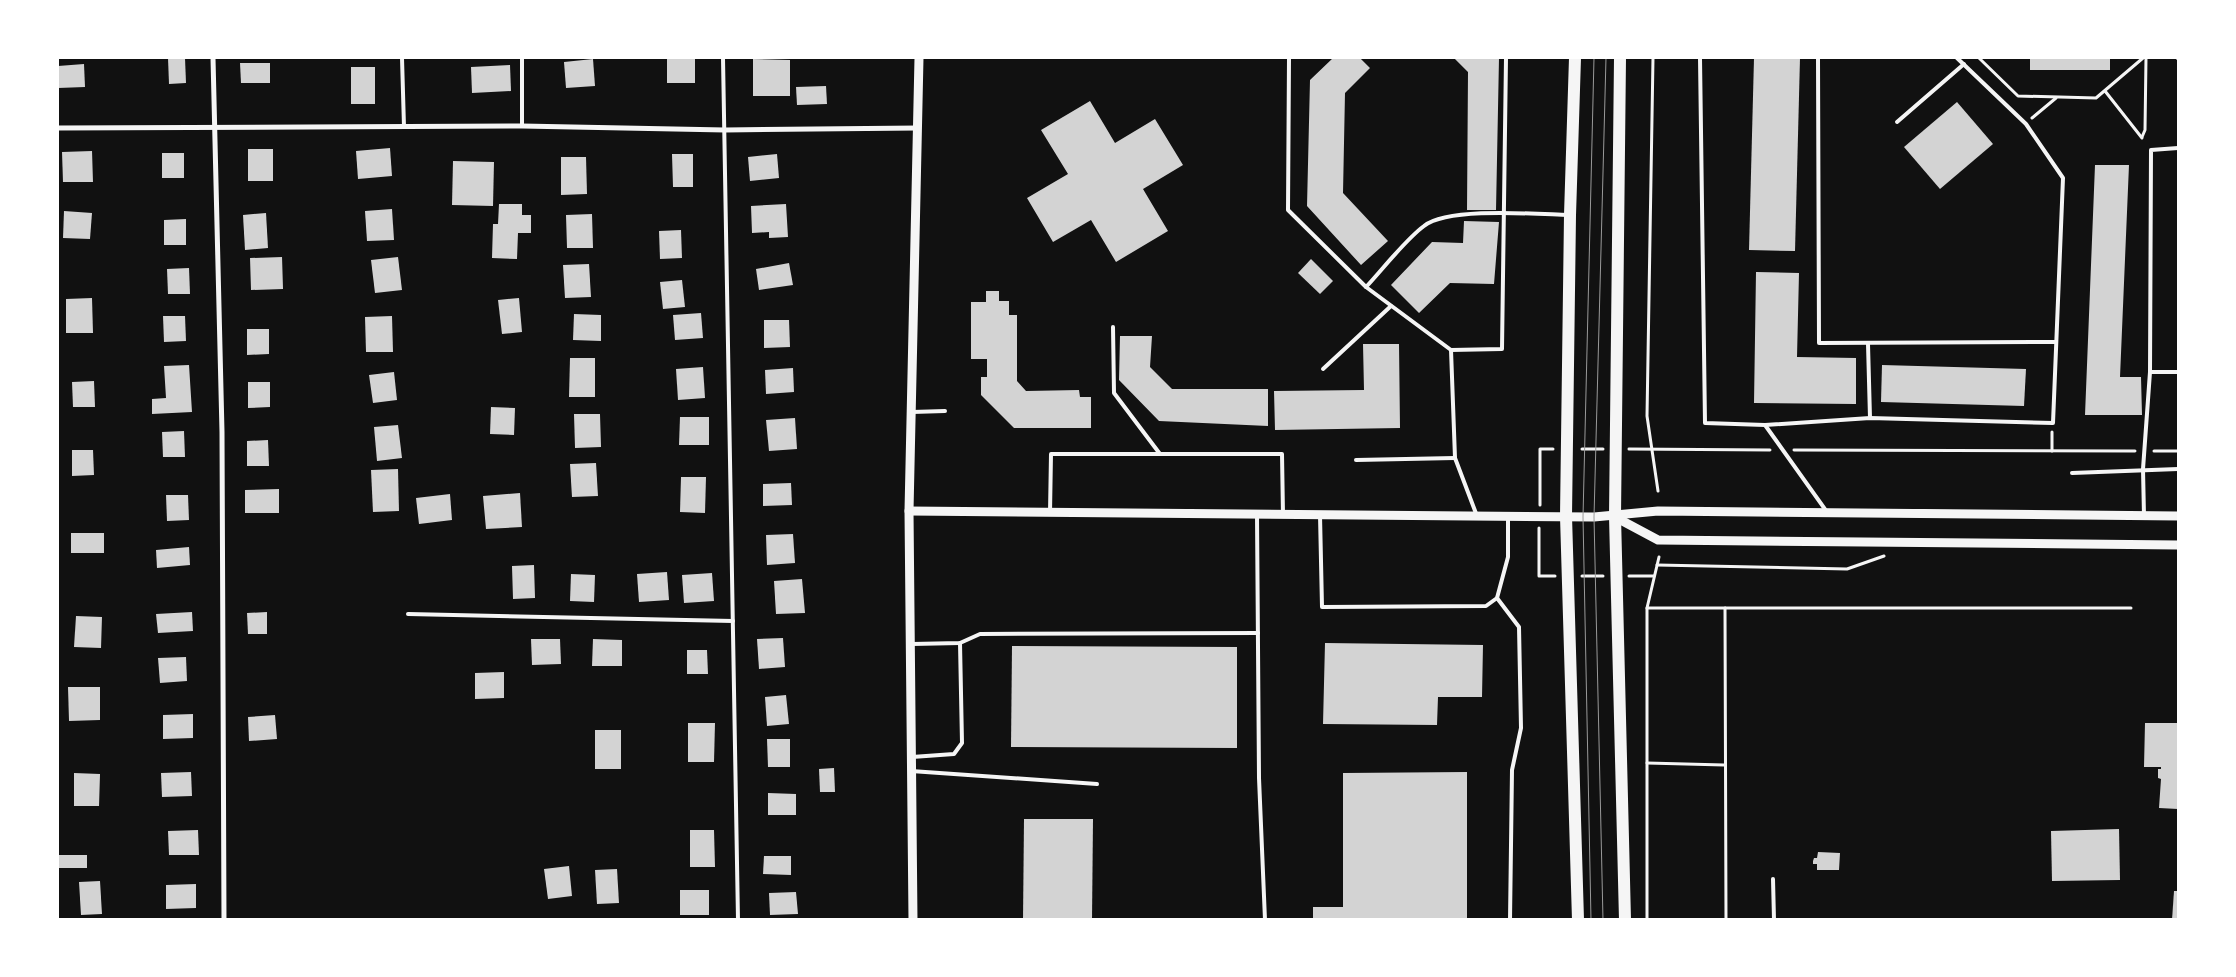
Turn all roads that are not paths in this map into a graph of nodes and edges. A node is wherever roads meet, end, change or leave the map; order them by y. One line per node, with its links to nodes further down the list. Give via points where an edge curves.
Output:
1 (213, 58): 15 (street)
2 (402, 58): 17 (lane)
3 (522, 58): 16 (lane)
4 (724, 58): 20 (lane)
5 (919, 58): 19 (street)
6 (1289, 58): 24 (lane, via 1288,210)
7 (1506, 58): 22 (lane)
8 (1575, 58): 23 (main road)
9 (1620, 58): 51 (main road)
10 (1700, 58): 36 (lane, via 1704,423)
11 (1818, 58): 28 (lane, via 1819,343)
12 (1957, 58): 13 (lane)
13 (1964, 64): 14 (lane); 27 (lane, via 2026,124 2062,178)
14 (1897, 122)
15 (216, 126): 17 (street); 18 (street); 66 (street, via 222,461)
16 (522, 126): 17 (street); 20 (street)
17 (404, 127)
18 (58, 128)
19 (918, 128): 20 (street); 34 (street)
20 (725, 130): 58 (lane)
21 (2178, 148): 31 (lane, via 2151,150)
22 (1505, 213): 23 (lane); 24 (lane, via 1438,218 1423,226); 29 (lane, via 1502,349)
23 (1570, 215): 50 (main road)
24 (1366, 287): 25 (lane)
25 (1391, 306): 29 (lane); 30 (lane)
26 (1113, 327): 37 (lane, via 1114,393)
27 (2056, 342): 28 (lane); 35 (lane, via 2052,423)
28 (1868, 344): 35 (lane)
29 (1451, 350): 38 (lane)
30 (1324, 369)
31 (2150, 372): 32 (lane); 40 (lane)
32 (2178, 372)
33 (945, 411): 34 (lane)
34 (912, 412): 43 (street)
35 (1870, 418): 36 (lane)
36 (1764, 425): 45 (lane)
37 (1160, 454): 44 (lane, via 1051,454); 47 (lane, via 1282,454)
38 (1455, 458): 39 (lane); 49 (lane)
39 (1356, 460)
40 (2143, 469): 41 (lane); 42 (lane); 52 (lane)
41 (2178, 469)
42 (2072, 473)
43 (909, 511): 44 (street); 61 (street)
44 (1050, 513): 46 (street)
45 (1827, 513): 51 (street, via 1658,511); 52 (street)
46 (1258, 515): 47 (street); 59 (lane)
47 (1283, 515): 48 (street)
48 (1320, 515): 49 (street); 56 (lane, via 1322,607 1486,606)
49 (1478, 516): 54 (street)
50 (1566, 516): 51 (street); 54 (street); 71 (main road)
51 (1615, 516): 55 (street, via 1658,540); 72 (main road)
52 (2144, 516): 53 (street)
53 (2178, 516)
54 (1508, 517): 56 (lane, via 1508,558)
55 (2178, 545)
56 (1497, 598): 70 (lane, via 1519,627 1521,728 1512,770)
57 (408, 614): 58 (lane)
58 (733, 621): 67 (lane)
59 (1258, 633): 60 (lane, via 980,634); 69 (lane, via 1259,778)
60 (960, 643): 61 (lane); 62 (lane, via 962,743 954,754)
61 (912, 644): 62 (street)
62 (911, 757): 63 (street)
63 (911, 772): 64 (lane); 68 (street)
64 (1097, 784)
65 (1773, 880): 73 (lane)
66 (224, 920)
67 (738, 920)
68 (913, 920)
69 (1265, 920)
70 (1510, 920)
71 (1578, 920)
72 (1625, 920)
73 (1774, 920)

